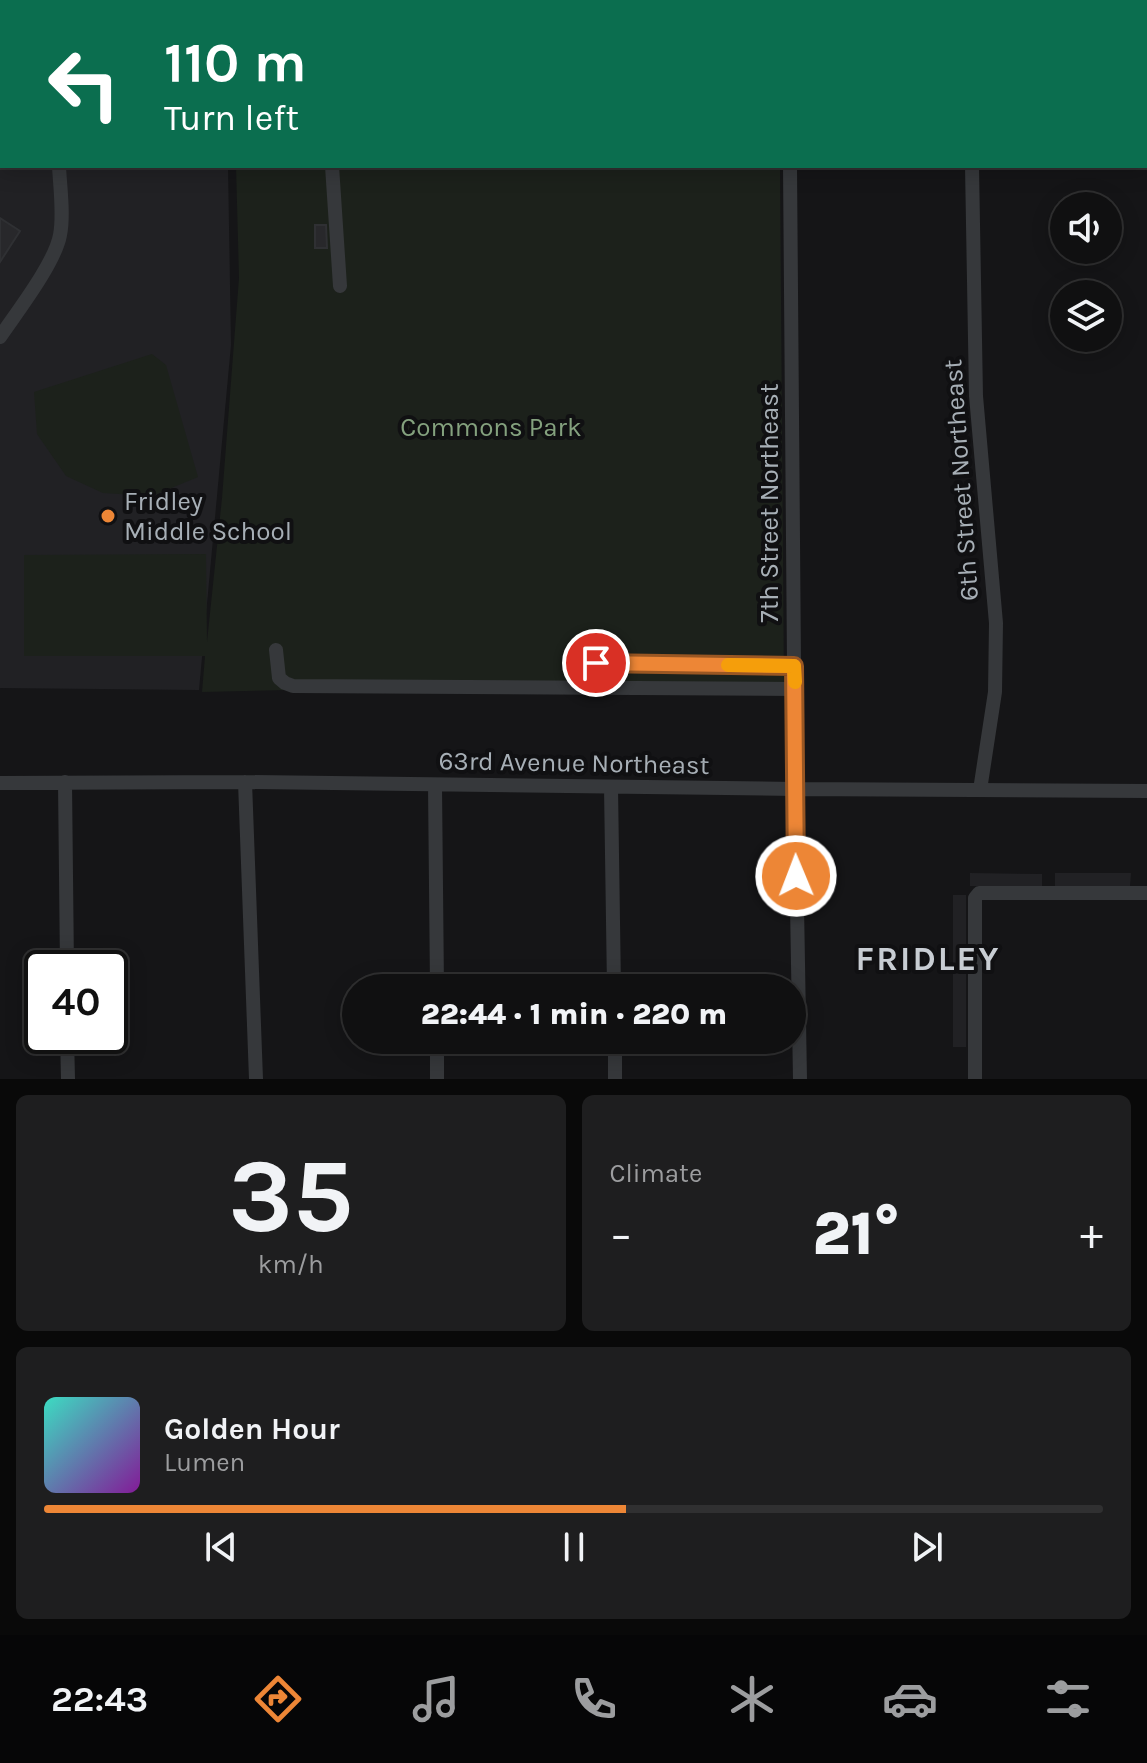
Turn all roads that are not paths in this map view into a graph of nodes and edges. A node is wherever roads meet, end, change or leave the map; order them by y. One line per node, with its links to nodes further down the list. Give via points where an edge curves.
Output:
1 (59, 168): 6 (street, via 57,247)
2 (332, 168): 5 (street)
3 (790, 168): 9 (street, 7th Street Northeast)
4 (972, 168): 17 (street, 6th Street Northeast, via 976,396 996,634 995,692)
5 (340, 286)
6 (0, 337)
7 (276, 650): 10 (street, via 279,678 293,686)
8 (596, 663): 9 (street)
9 (794, 666): 10 (street, 7th Street Northeast)
10 (795, 689): 16 (street, 7th Street Northeast)
11 (65, 782): 12 (street, 63rd Avenue Northeast); 13 (street, 63rd Avenue Northeast); 20 (street)
12 (245, 782): 14 (street, 63rd Avenue Northeast); 27 (street)
13 (0, 783)
14 (435, 785): 15 (street, 63rd Avenue Northeast); 21 (street)
15 (611, 787): 16 (street, 63rd Avenue Northeast); 22 (street)
16 (795, 789): 17 (street, 63rd Avenue Northeast); 30 (street, 7th Street Northeast)
17 (980, 790): 18 (street, 63rd Avenue Northeast)
18 (1147, 791)
19 (1147, 893): 31 (street, via 977,895)
20 (67, 950)
21 (437, 974)
22 (614, 974)
23 (67, 1054): 26 (street)
24 (437, 1054): 28 (street)
25 (615, 1054): 29 (street)
26 (68, 1079)
27 (256, 1079)
28 (437, 1079)
29 (615, 1079)
30 (800, 1079)
31 (975, 1079)

